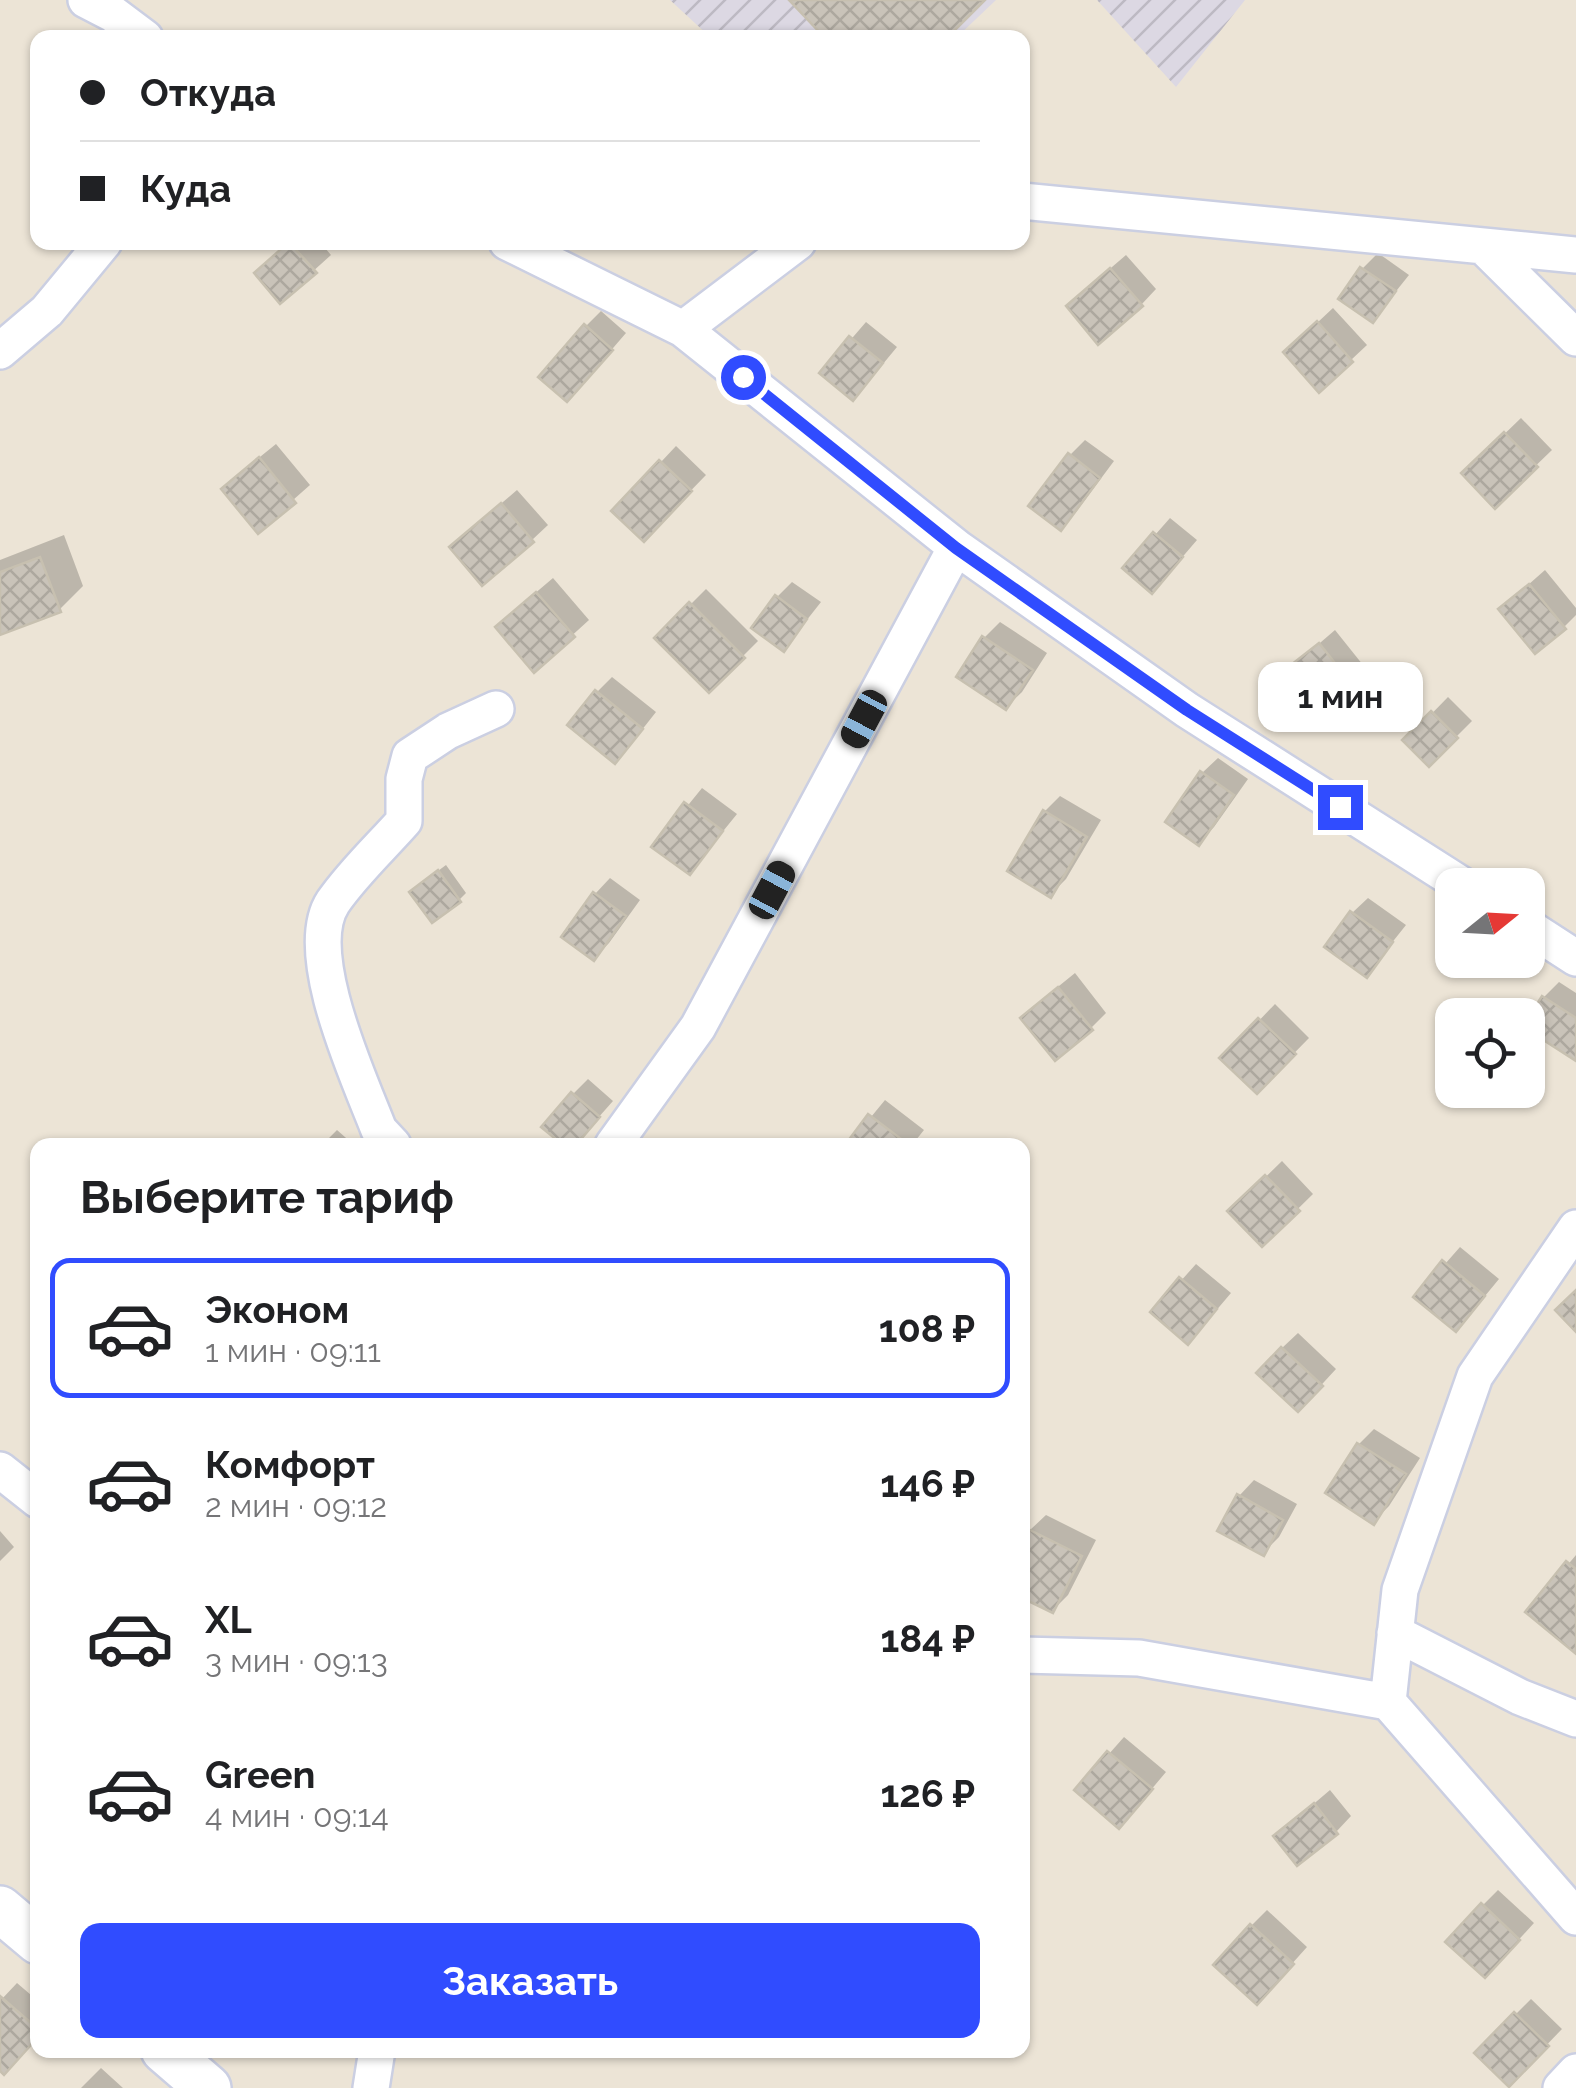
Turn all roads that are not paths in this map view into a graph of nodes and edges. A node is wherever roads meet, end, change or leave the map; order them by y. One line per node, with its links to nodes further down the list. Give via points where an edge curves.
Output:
1 (86, 0): 2 (street)
2 (134, 30)
3 (1030, 203): 4 (street)
4 (1484, 247): 8 (street); 10 (street)
5 (98, 250): 11 (street, via 48,312)
6 (523, 250): 9 (street)
7 (787, 250): 9 (street)
8 (1576, 255)
9 (682, 329): 12 (street)
10 (1576, 338)
11 (0, 352)
12 (956, 548): 14 (street, via 1187,710); 18 (street, via 698,1027)
13 (496, 709): 17 (street, via 410,756 404,821 331,905 321,945 334,1012)
14 (1435, 868)
15 (1545, 938): 16 (street)
16 (1576, 958)
17 (387, 1138)
18 (618, 1138)
19 (1576, 1228): 22 (street, via 1474,1376 1400,1590)
20 (0, 1470): 21 (street)
21 (30, 1494)
22 (1395, 1634): 24 (street); 25 (street)
23 (1030, 1655): 24 (street, via 1139,1658)
24 (1388, 1702): 27 (street)
25 (1576, 1718)
26 (0, 1909): 28 (street)
27 (1576, 1916)
28 (30, 1934)
29 (173, 2058): 32 (street)
30 (375, 2058): 33 (street)
31 (1576, 2072): 34 (street)
32 (208, 2088)
33 (372, 2088)
34 (1561, 2088)

